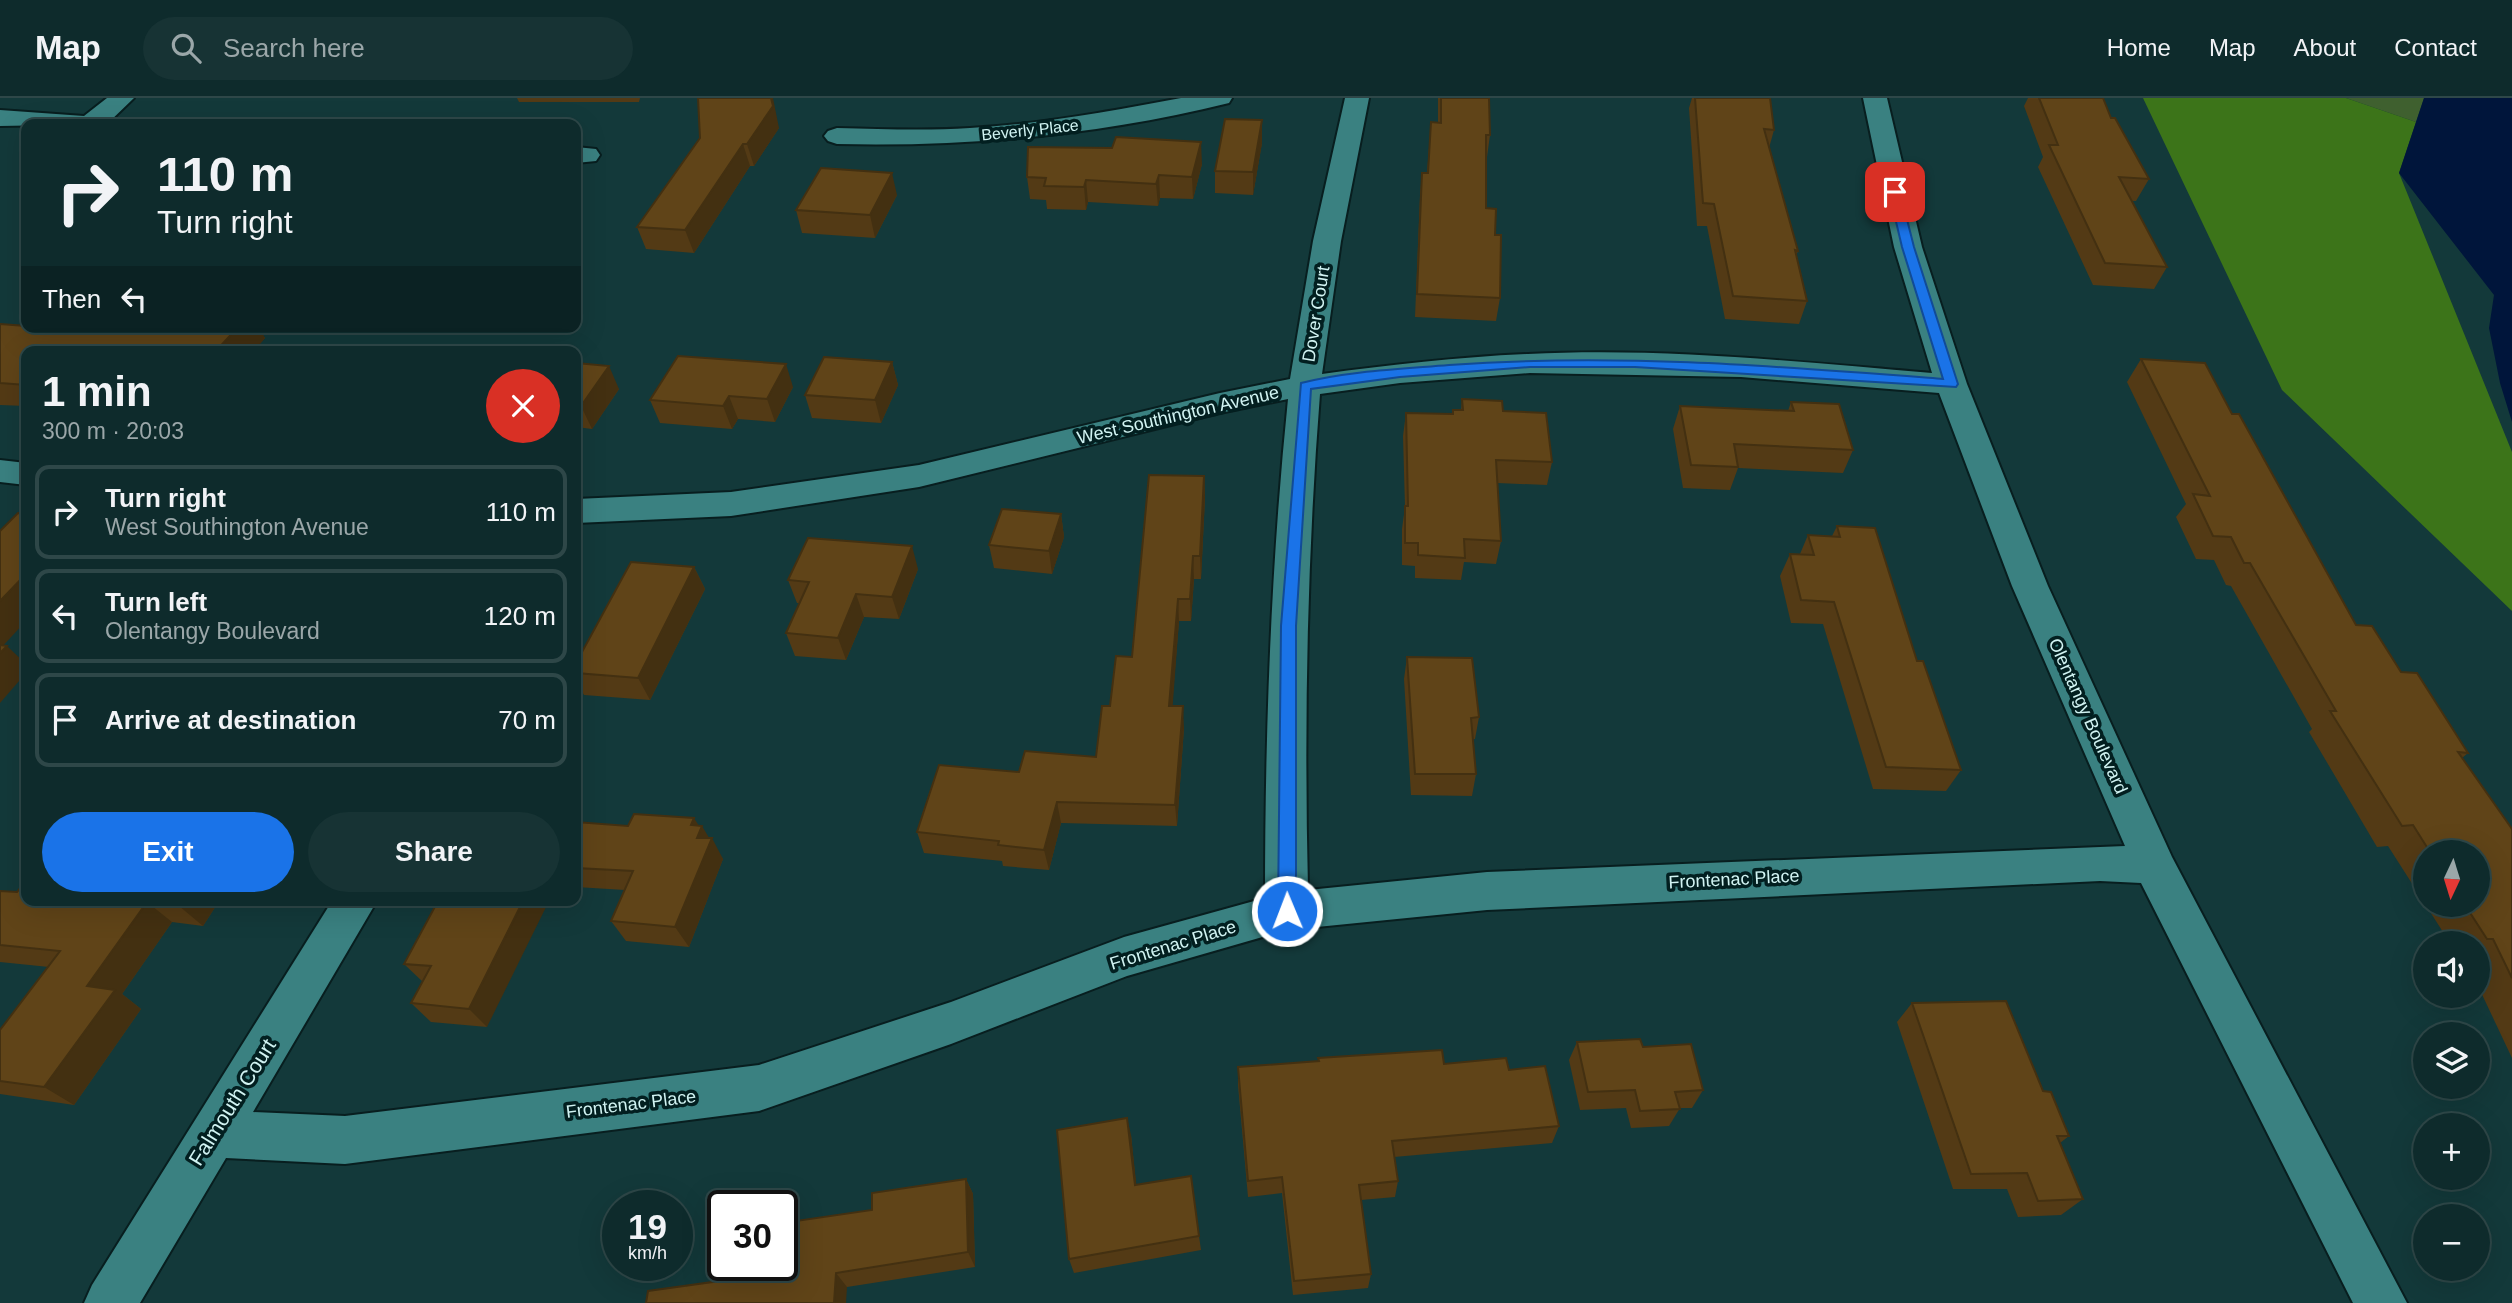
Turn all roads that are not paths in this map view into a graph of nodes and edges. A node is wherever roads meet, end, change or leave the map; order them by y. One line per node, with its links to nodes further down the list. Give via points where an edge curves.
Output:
1 (122, 98): 7 (street)
2 (1220, 98): 8 (street, Beverly Place, via 1032,131)
3 (1357, 98): 10 (street, Dover Court, via 1319,285)
4 (1875, 98): 9 (street, Olentangy Boulevard, via 1908,247)
5 (0, 118): 6 (street)
6 (21, 119)
7 (95, 119)
8 (837, 136)
9 (1951, 384): 10 (street, West Southington Avenue, via 1741,368 1530,363); 12 (street, Olentangy Boulevard, via 2030,586)
10 (1305, 386): 11 (street, West Southington Avenue, via 919,476); 14 (street, Dover Court, via 1289,626)
11 (581, 521)
12 (2154, 865): 14 (street, Frontenac Place, via 2086,864 1487,891); 17 (street, Olentangy Boulevard)
13 (353, 906): 15 (street, Falmouth Court)
14 (1287, 911): 15 (street, Frontenac Place, via 1125,957 951,1023 759,1088 345,1140)
15 (212, 1134): 16 (street, Falmouth Court)
16 (110, 1303)
17 (2381, 1303)

